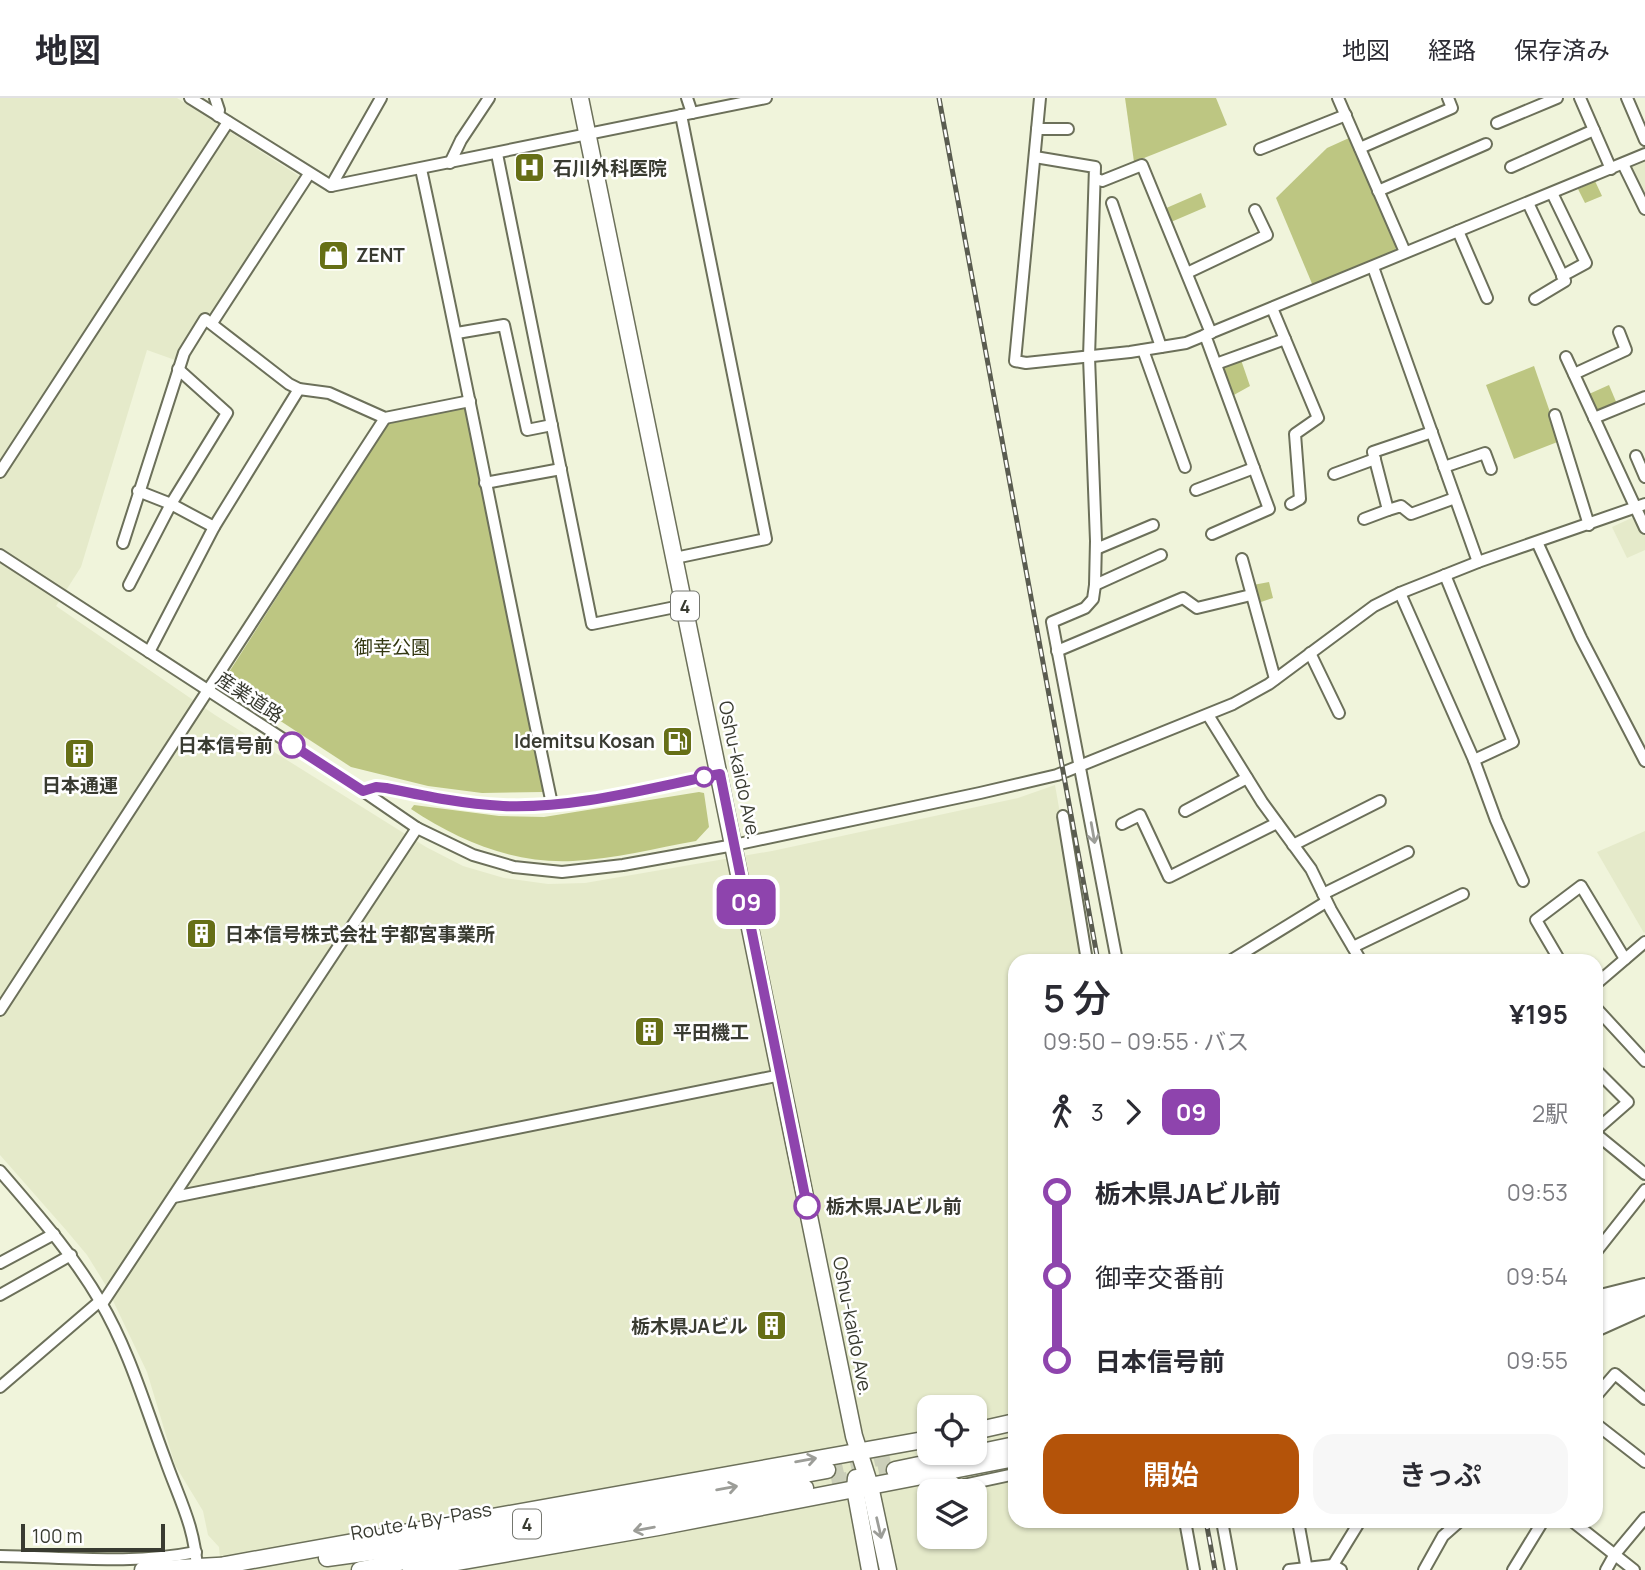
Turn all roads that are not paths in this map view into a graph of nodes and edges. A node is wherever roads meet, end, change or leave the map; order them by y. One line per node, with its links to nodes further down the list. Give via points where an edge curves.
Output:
1 (190, 98): 16 (street)
2 (215, 98): 16 (street)
3 (381, 98): 37 (street)
4 (489, 98): 30 (street)
5 (580, 98): 22 (highway, Oshu-kaido Ave. / 4)
6 (687, 98): 14 (street)
7 (766, 98): 14 (street)
8 (1040, 98): 19 (street)
9 (1338, 98): 15 (street)
10 (1448, 98): 25 (street, via 1452,108)
11 (1558, 98): 18 (street)
12 (1580, 98): 21 (street)
13 (1627, 98): 23 (street)
14 (687, 114): 22 (street); 101 (street, via 766,539)
15 (1346, 115): 25 (street); 26 (street)
16 (218, 116): 17 (street)
17 (228, 122): 35 (street); 79 (street)
18 (1497, 123)
19 (1037, 129): 20 (street); 29 (street)
20 (1068, 130)
21 (1594, 130): 32 (street); 34 (street)
22 (588, 136): 27 (street); 101 (highway, Oshu-kaido Ave. / 4)
23 (1645, 140)
24 (1486, 144): 38 (street)
25 (1360, 148): 38 (street)
26 (1260, 149)
27 (497, 154): 30 (street); 70 (street)
28 (1645, 154): 31 (street)
29 (1035, 158): 36 (street, via 1095,167); 60 (street, via 1015,361)
30 (450, 163): 33 (street)
31 (1623, 164): 34 (street); 42 (street)
32 (1511, 167)
33 (421, 169): 37 (street); 54 (street)
34 (1611, 169): 39 (street)
35 (309, 174): 37 (street); 52 (street)
36 (1095, 178): 47 (street, via 1102,181 1142,165); 60 (street)
37 (331, 186)
38 (1378, 191): 45 (street)
39 (1552, 193): 40 (street); 48 (street, via 1586,262)
40 (1528, 203): 44 (street); 48 (street)
41 (1112, 204): 57 (street)
42 (1645, 209)
43 (1255, 210): 47 (street, via 1267,235)
44 (1458, 231): 45 (street); 49 (street)
45 (1405, 252): 46 (street)
46 (1373, 267): 51 (street); 71 (street)
47 (1187, 273): 55 (street)
48 (1562, 276): 50 (street, via 1565,281)
49 (1487, 298)
50 (1535, 299)
51 (1272, 308): 55 (street); 56 (street)
52 (212, 323): 62 (street, via 205,319); 64 (street)
53 (1619, 332): 63 (street, via 1626,350)
54 (457, 333): 66 (street); 70 (street, via 504,325 527,430)
55 (1208, 334): 57 (street); 61 (street)
56 (1285, 339): 61 (street); 87 (street, via 1318,418 1295,434 1300,499)
57 (1161, 347): 58 (street)
58 (1143, 350): 60 (street); 74 (street)
59 (1566, 356): 63 (street)
60 (1089, 357): 98 (street)
61 (1216, 364): 76 (street)
62 (178, 369): 84 (street); 86 (street, via 227,413)
63 (1574, 374): 69 (street)
64 (299, 389): 68 (street, via 329,393); 93 (street)
65 (1645, 397): 69 (street)
66 (470, 401): 68 (street); 82 (street)
67 (1555, 415): 91 (street)
68 (384, 418): 114 (street)
69 (1594, 418): 88 (street)
70 (552, 425): 78 (street)
71 (1432, 432): 73 (street, via 1373,452); 75 (street)
72 (1636, 456): 81 (street)
73 (1375, 459): 80 (street); 89 (street)
74 (1185, 467)
75 (1444, 467): 77 (street, via 1485,453); 85 (street)
76 (1254, 468): 83 (street); 95 (street, via 1269,509)
77 (1491, 468)
78 (561, 469): 82 (street); 109 (street, via 592,624)
79 (0, 472)
80 (1334, 474)
81 (1645, 477)
82 (485, 483): 124 (street)
83 (1196, 490)
84 (138, 491): 86 (street); 97 (street)
85 (1455, 498): 89 (street, via 1410,514 1401,506); 103 (street)
86 (171, 504): 93 (street); 105 (street)
87 (1291, 504)
88 (1640, 506): 91 (street, 産業道路); 94 (street)
89 (1388, 510): 90 (street)
90 (1364, 519)
91 (1588, 525): 96 (street, 産業道路)
92 (1153, 526): 98 (street)
93 (214, 527): 111 (street)
94 (1645, 528)
95 (1212, 534)
96 (1537, 542): 103 (street, 産業道路); 118 (street)
97 (122, 543)
98 (1096, 549): 106 (street)
99 (0, 555): 111 (street, 産業道路)
100 (1161, 555): 106 (street)
101 (675, 558): 109 (highway, Oshu-kaido Ave. / 4)
102 (1242, 559): 108 (street)
103 (1478, 562): 104 (street, 産業道路)
104 (1445, 575): 107 (street, 産業道路); 117 (street, via 1513,742)
105 (129, 585)
106 (1095, 585): 110 (street, via 1093,599 1085,608 1052,622)
107 (1400, 593): 112 (street, 産業道路, via 1374,606); 117 (street)
108 (1251, 595): 110 (street, via 1197,608 1183,598); 113 (street)
109 (685, 605): 120 (highway, Oshu-kaido Ave. / 4)
110 (1057, 650): 119 (street)
111 (149, 652): 114 (street, 産業道路)
112 (1310, 653): 113 (street, 産業道路); 115 (street)
113 (1275, 679): 116 (street, 産業道路)
114 (207, 691): 122 (street, 産業道路); 145 (street)
115 (1339, 713)
116 (1208, 715): 119 (street, 産業道路); 121 (street)
117 (1474, 760): 133 (street)
118 (1645, 761)
119 (1081, 765): 130 (street, 産業道路, via 980,793); 139 (street, one-way to 139)
120 (720, 774): 124 (street); 130 (highway, Oshu-kaido Ave. / 4)
121 (1247, 778): 125 (street); 127 (street)
122 (363, 791): 124 (street, via 386,788 502,806); 129 (street, 産業道路)
123 (1380, 801): 131 (street)
124 (552, 804)
125 (1185, 811)
126 (1063, 816): 138 (street)
127 (1277, 823): 128 (street, via 1169,877 1140,815); 131 (street)
128 (1122, 824)
129 (417, 828): 130 (street, 産業道路, via 490,861 562,872); 155 (street)
130 (734, 845): 148 (highway, Oshu-kaido Ave. / 4)
131 (1293, 845): 135 (street)
132 (1408, 852): 135 (street)
133 (1523, 881)
134 (1463, 894): 137 (street)
135 (1324, 898): 137 (street); 140 (street)
136 (1645, 942): 143 (street)
137 (1353, 947): 141 (street)
138 (1086, 954)
139 (1116, 954)
140 (1240, 954)
141 (1357, 954)
142 (1556, 954): 143 (street, via 1536,920 1581,886)
143 (1625, 959): 144 (street)
144 (1603, 978)
145 (0, 1010)
146 (1603, 1016): 147 (street)
147 (1645, 1061)
148 (781, 1075): 155 (street); 180 (highway, Oshu-kaido Ave. / 4)
149 (1603, 1077): 150 (street, via 1628,1102)
150 (1603, 1132)
151 (1603, 1142): 153 (street)
152 (0, 1171): 156 (street)
153 (1645, 1174)
154 (1645, 1190): 157 (street)
155 (174, 1197): 164 (street)
156 (54, 1234): 158 (street); 159 (street)
157 (1603, 1243)
158 (71, 1255): 163 (street); 164 (street)
159 (0, 1263)
160 (1645, 1284): 162 (street)
161 (1645, 1290): 165 (highway)
162 (1603, 1294)
163 (0, 1295)
164 (101, 1302): 169 (street); 198 (street, via 126,1353 190,1521)
165 (1603, 1305)
166 (1645, 1306): 167 (highway); 168 (street)
167 (1603, 1315)
168 (1603, 1328)
169 (0, 1387)
170 (1603, 1388): 171 (street, via 1615,1374)
171 (1645, 1399)
172 (1008, 1424): 173 (highway)
173 (987, 1428)
174 (1603, 1429): 184 (street)
175 (1008, 1432): 176 (highway)
176 (987, 1437)
177 (917, 1441): 180 (highway)
178 (1008, 1446): 179 (highway)
179 (987, 1449)
180 (858, 1451): 187 (highway, Oshu-kaido Ave. / 4); 199 (highway, one-way to 180)
181 (917, 1453): 182 (highway, via 893,1463)
182 (917, 1459)
183 (1008, 1459): 185 (highway)
184 (1645, 1462)
185 (942, 1473): 186 (street, via 959,1486); 187 (highway)
186 (1008, 1476)
187 (863, 1488): 204 (highway, one-way to 204); 205 (highway, Oshu-kaido Ave. / 4); 206 (highway, Oshu-kaido Ave. / 4, one-way to 206)
188 (1645, 1518): 196 (street)
189 (1186, 1528): 207 (street)
190 (1223, 1528): 208 (street)
191 (1299, 1528): 201 (street)
192 (1356, 1528): 200 (street)
193 (1452, 1528): 210 (street)
194 (1539, 1528): 211 (street)
195 (1581, 1528): 196 (street)
196 (1615, 1554): 212 (street); 213 (street)
197 (0, 1556): 198 (street, via 90,1560 173,1556)
198 (196, 1563): 199 (highway, Route 4 By-Pass / 4); 202 (highway, Route 4 By-Pass / 4)
199 (225, 1566): 203 (highway, Route 4 By-Pass / 4, one-way to 203, via 292,1563 385,1550 830,1476)
200 (1337, 1567): 201 (street)
201 (1307, 1568): 209 (street)
202 (143, 1570)
203 (360, 1570)
204 (411, 1570)
205 (870, 1570)
206 (888, 1570)
207 (1194, 1570)
208 (1231, 1570)
209 (1289, 1570)
210 (1424, 1570)
211 (1513, 1570)
212 (1606, 1570)
213 (1634, 1570)

